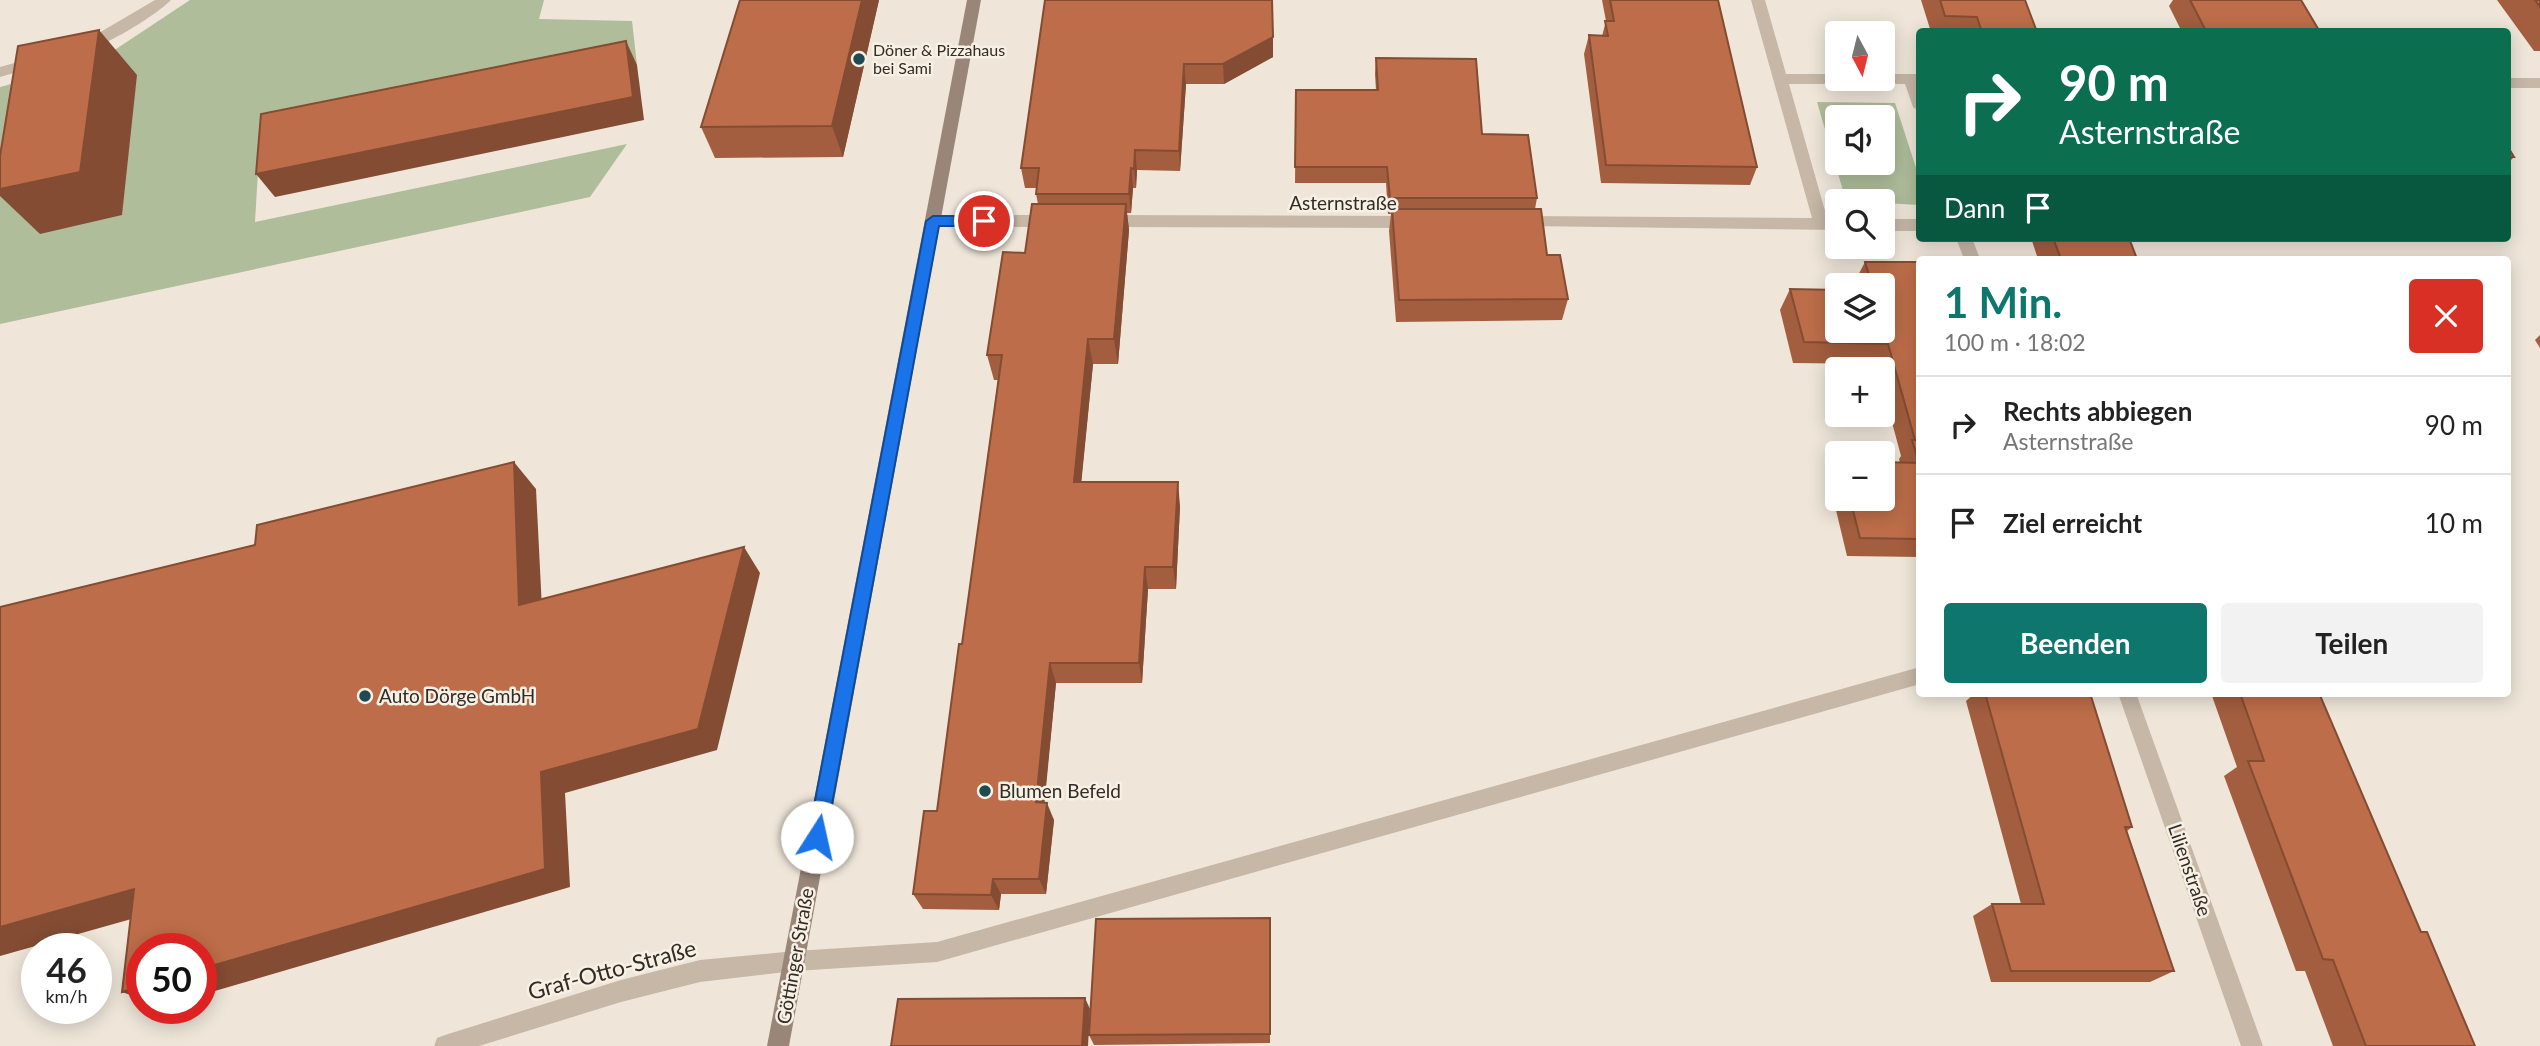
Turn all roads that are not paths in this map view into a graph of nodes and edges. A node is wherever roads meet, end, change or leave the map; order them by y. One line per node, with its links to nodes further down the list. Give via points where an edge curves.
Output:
1 (164, 0): 4 (street, via 107,36)
2 (974, 0): 9 (main road, Göttinger Straße)
3 (1758, 0): 5 (street)
4 (0, 72)
5 (1781, 79): 6 (street); 12 (street)
6 (1915, 79)
7 (2511, 83): 8 (street)
8 (2540, 83)
9 (933, 221): 10 (street, Asternstraße); 18 (main road, Göttinger Straße)
10 (1430, 222)
11 (1500, 222): 12 (street)
12 (1821, 223): 13 (street)
13 (1825, 223)
14 (1895, 225): 15 (street)
15 (1916, 225)
16 (1916, 676): 18 (street, Graf-Otto-Straße, via 937,951)
17 (2128, 697): 21 (street, Lilienstraße)
18 (795, 961): 19 (street, Graf-Otto-Straße, via 700,971); 20 (main road, Göttinger Straße)
19 (446, 1046)
20 (778, 1046)
21 (2252, 1046)

